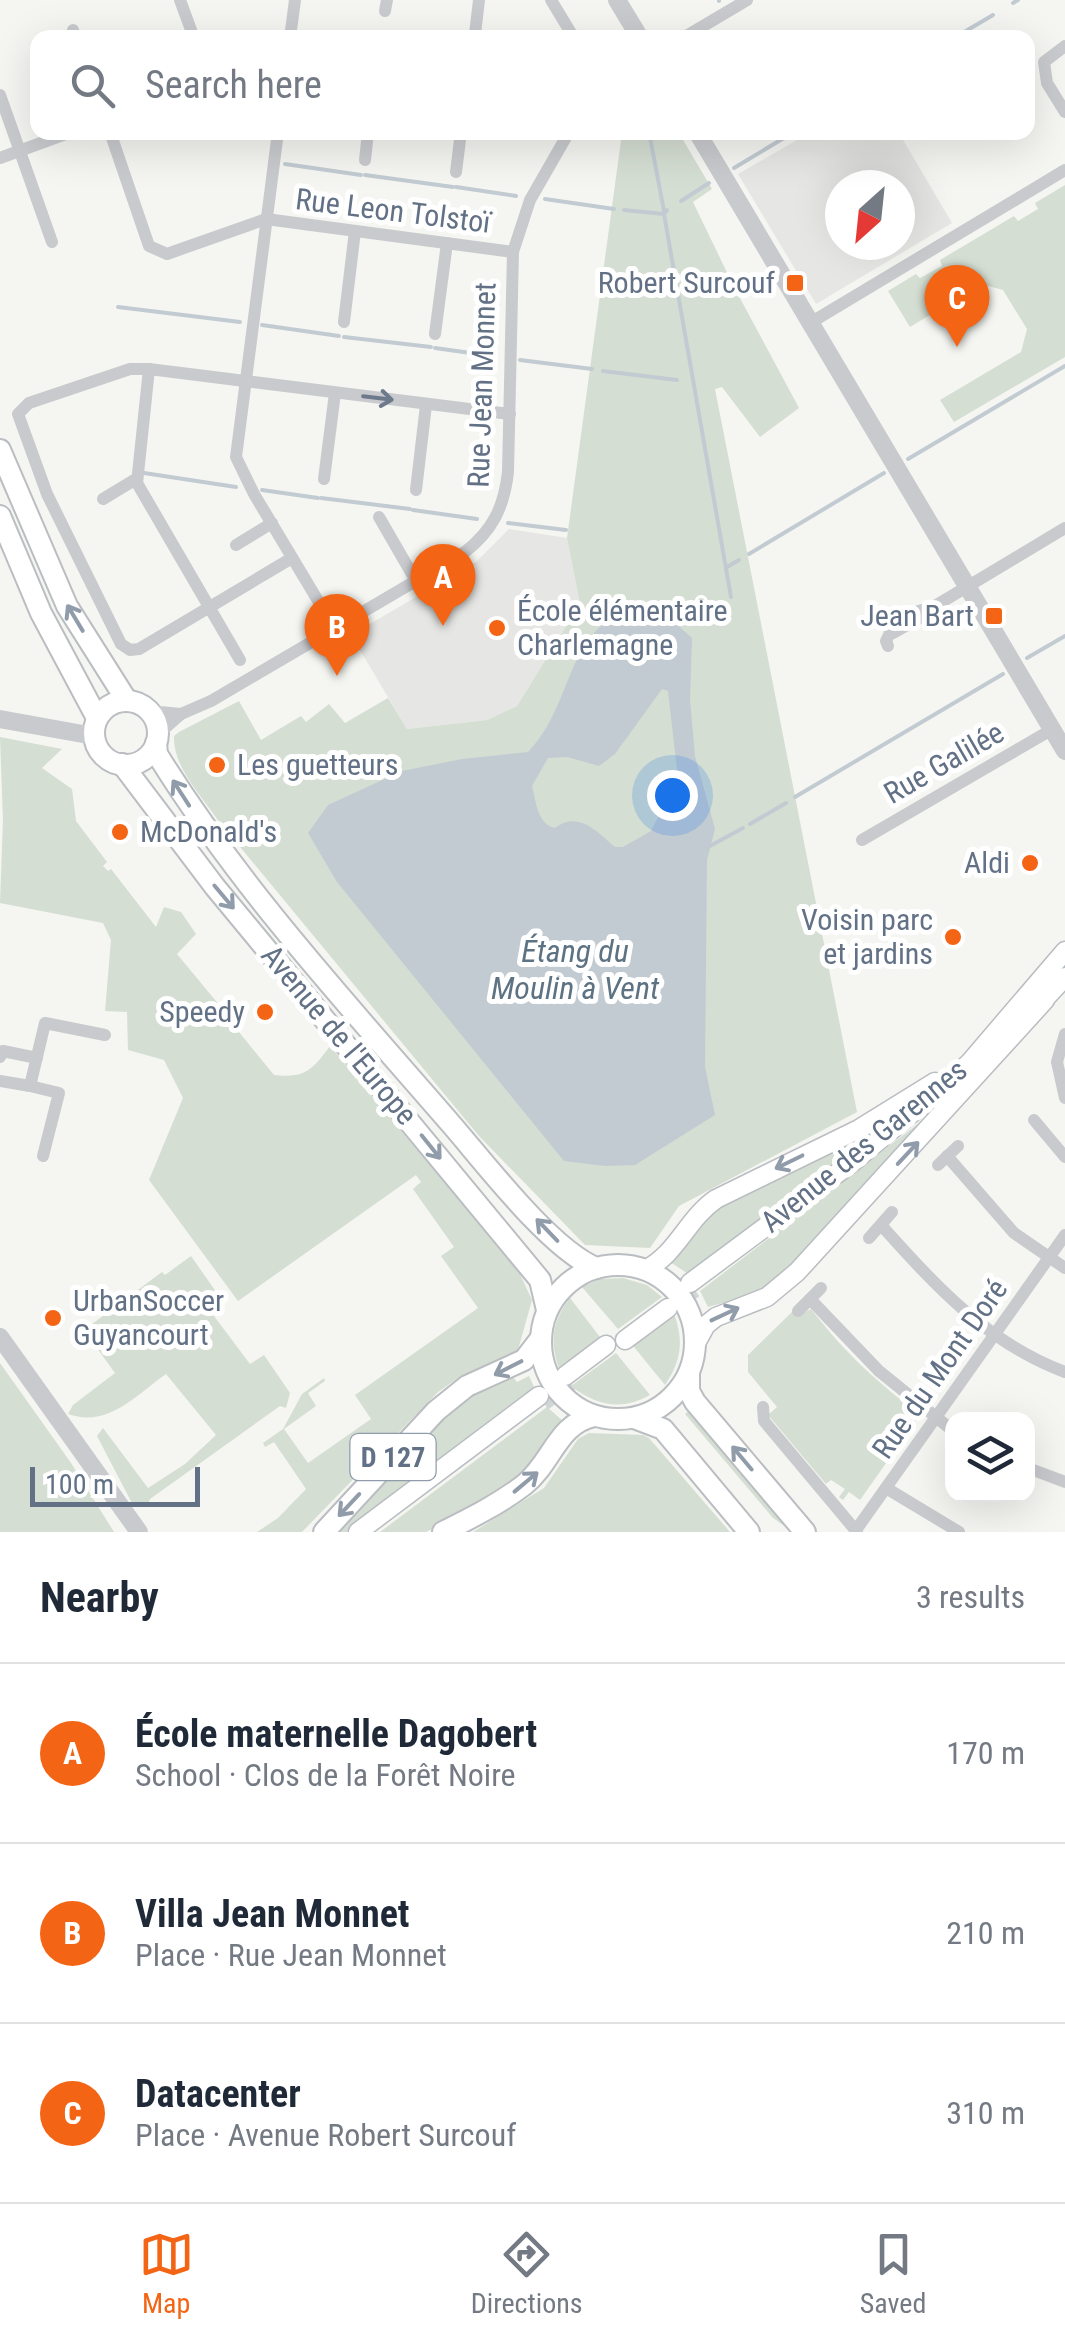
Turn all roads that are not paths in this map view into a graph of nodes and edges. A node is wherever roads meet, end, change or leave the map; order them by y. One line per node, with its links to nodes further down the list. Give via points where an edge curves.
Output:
1 (180, 0): 7 (street)
2 (295, 0): 8 (street)
3 (479, 0): 9 (street)
4 (552, 0): 10 (street)
5 (617, 0): 11 (street)
6 (747, 0): 12 (street)
7 (191, 30)
8 (291, 30)
9 (475, 30)
10 (569, 30)
11 (635, 30)
12 (696, 30)
13 (1065, 46): 15 (street, via 1044,62 1047,83)
14 (0, 95): 23 (street)
15 (1065, 112)
16 (50, 140): 23 (street)
17 (113, 140): 28 (street, via 149,246 166,254)
18 (277, 140): 28 (street)
19 (367, 140): 25 (street)
20 (461, 140): 27 (street)
21 (564, 140): 32 (street, Rue Jean Monnet, via 530,200)
22 (702, 140): 34 (street)
23 (20, 151): 24 (street); 30 (street)
24 (0, 158)
25 (365, 160)
26 (1065, 170): 34 (street)
27 (456, 172)
28 (266, 220): 29 (street, Rue Leon Tolstoï); 37 (street)
29 (355, 231): 31 (street, Rue Leon Tolstoï); 33 (street)
30 (52, 242)
31 (448, 243): 32 (street, Rue Leon Tolstoï); 35 (street)
32 (513, 252): 40 (street, Rue Jean Monnet)
33 (344, 322)
34 (810, 323): 53 (street)
35 (436, 334)
36 (149, 368): 37 (street); 43 (street); 55 (street, via 30,403 18,420 66,536 122,644 139,649)
37 (247, 382): 38 (street); 48 (street, via 236,457)
38 (335, 393): 39 (street, one-way to 39); 42 (street)
39 (426, 404): 40 (street); 44 (street)
40 (510, 414): 52 (street, Rue Jean Monnet, via 506,496 494,525)
41 (0, 450): 58 (main road, one-way to 41, via 68,606)
42 (324, 478)
43 (136, 479): 45 (street); 55 (street)
44 (416, 490)
45 (102, 499)
46 (0, 516): 62 (main road)
47 (379, 518): 52 (street)
48 (272, 523): 50 (street); 51 (street)
49 (1065, 528): 53 (street)
50 (236, 545)
51 (292, 558): 55 (street); 56 (street)
52 (416, 582): 56 (street, Rue Jean Monnet)
53 (967, 587): 54 (street); 63 (street)
54 (935, 606): 54 (street, via 934,610 889,640 880,613)
55 (208, 607): 57 (street)
56 (335, 629): 60 (street, Rue Jean Monnet)
57 (240, 660)
58 (127, 701): 59 (main road); 62 (main road, via 109,706)
59 (149, 711): 60 (street); 64 (main road)
60 (181, 714): 64 (street, Rue Jean Monnet)
61 (0, 719): 62 (street)
62 (96, 727): 66 (main road, via 103,755)
63 (1051, 730): 65 (street); 67 (street, Rue Galilée)
64 (156, 739): 66 (main road, via 142,760); 88 (main road, Avenue de l'Europe, one-way to 64, via 570,1254 503,1184 300,949 207,832 157,754)
65 (1065, 751)
66 (122, 764): 94 (main road, Avenue de l'Europe, one-way to 94, via 540,1280)
67 (862, 840)
68 (1065, 950): 73 (main road, Avenue des Garennes)
69 (1065, 977): 70 (main road, Avenue des Garennes)
70 (1045, 1000): 73 (main road, Avenue des Garennes, via 916,1118 692,1286 912,1114); 99 (main road, one-way to 70, via 716,1317 767,1297 798,1272)
71 (1065, 1034): 78 (street, via 1057,1062)
72 (105, 1036): 75 (street, via 45,1023)
73 (990, 1038): 90 (main road, one-way to 90, via 898,1107 716,1199 667,1256)
74 (0, 1057): 75 (street, via 3,1052)
75 (37, 1058): 77 (street)
76 (0, 1080): 77 (street)
77 (30, 1086): 80 (street, via 59,1092)
78 (1065, 1098)
79 (1034, 1120): 82 (street)
80 (43, 1156)
81 (948, 1156): 87 (street, via 996,1216)
82 (1065, 1157)
83 (892, 1212): 84 (street)
84 (880, 1225): 86 (street); 96 (street, via 937,1288)
85 (1065, 1235): 87 (street, Rue du Mont Doré)
86 (870, 1238)
87 (1048, 1259): 89 (street); 96 (street, Rue du Mont Doré)
88 (596, 1268): 90 (main road); 94 (main road, via 568,1283)
89 (1065, 1268)
90 (645, 1270): 99 (main road, via 678,1294)
91 (821, 1288): 92 (street)
92 (810, 1300): 95 (street); 106 (street)
93 (666, 1305): 102 (main road)
94 (548, 1310): 98 (main road)
95 (798, 1311)
96 (995, 1335): 101 (street); 106 (street, Rue du Mont Doré)
97 (0, 1337): 112 (street)
98 (540, 1338): 104 (main road, via 554,1386); 113 (main road, D 127, one-way to 113, via 524,1360 466,1386 436,1411)
99 (696, 1345): 100 (main road)
100 (689, 1372): 105 (main road, via 668,1401); 118 (main road, one-way to 100, via 695,1402)
101 (1065, 1372)
102 (567, 1379)
103 (764, 1407): 111 (street, via 764,1420)
104 (594, 1416): 105 (main road); 116 (main road, one-way to 104, via 526,1483 565,1430)
105 (634, 1418): 117 (main road, via 663,1430)
106 (935, 1418): 107 (street); 110 (street, Rue du Mont Doré)
107 (945, 1425)
108 (1035, 1471): 109 (street)
109 (1065, 1482)
110 (886, 1488): 111 (street, Rue du Mont Doré); 119 (street)
111 (856, 1531)
112 (139, 1532)
113 (324, 1532)
114 (358, 1532): 115 (main road, D 127, via 541,1399)
115 (370, 1532)
116 (443, 1532)
117 (749, 1532)
118 (805, 1532)
119 (958, 1532)

